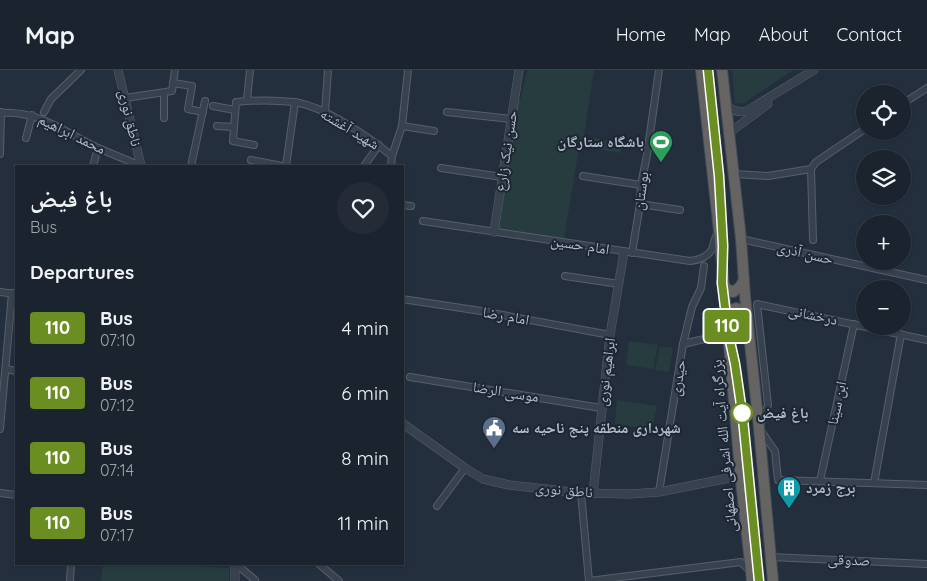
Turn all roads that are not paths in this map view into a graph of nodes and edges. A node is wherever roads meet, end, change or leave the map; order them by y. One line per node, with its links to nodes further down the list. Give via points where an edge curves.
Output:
1 (82, 70): 24 (street, via 50,99)
2 (118, 70): 16 (street, ناطق نوری)
3 (175, 70): 12 (street)
4 (250, 70): 18 (street)
5 (328, 70): 26 (street)
6 (408, 70): 33 (street)
7 (519, 70): 31 (street, حسن نیک زارع)
8 (659, 70): 58 (street, بوستان)
9 (701, 70): 64 (highway, بزرگراه آیت الله اشرفی اصفهانی)
10 (722, 70): 21 (highway)
11 (814, 70): 14 (street)
12 (173, 83): 15 (street, via 172,91); 25 (street, via 192,86 188,109)
13 (927, 88): 17 (street)
14 (781, 92): 21 (street, via 747,112 736,112); 36 (street)
15 (164, 93): 16 (street); 30 (street)
16 (125, 98): 47 (street, ناطق نوری)
17 (911, 98)
18 (247, 100): 20 (street, شهید آغشته); 23 (street, via 236,102)
19 (205, 101): 25 (street)
20 (295, 102): 26 (street, شهید آغشته); 50 (street)
21 (724, 103): 36 (highway)
22 (213, 106): 23 (street)
23 (235, 110): 34 (street)
24 (44, 112)
25 (203, 112): 48 (street)
26 (325, 112): 40 (street, شهید آغشته)
27 (448, 112): 31 (street)
28 (0, 113): 29 (street, محمد ابراهیم); 42 (street)
29 (32, 115): 38 (street); 41 (street, محمد ابراهیم)
30 (164, 118)
31 (511, 119): 57 (street, حسن نیک زارع)
32 (217, 126): 34 (street)
33 (402, 126): 35 (street); 43 (street)
34 (233, 127): 39 (street, via 234,141)
35 (434, 131)
36 (729, 133): 55 (highway)
37 (856, 135): 54 (street, via 816,162)
38 (26, 138)
39 (254, 145)
40 (379, 145): 43 (street, شهید آغشته); 51 (street)
41 (98, 148): 45 (street); 46 (street, محمد ابراهیم)
42 (0, 154)
43 (392, 156): 52 (street)
44 (251, 160): 49 (street)
45 (92, 165)
46 (139, 165)
47 (141, 165)
48 (191, 165)
49 (278, 165)
50 (284, 165)
51 (365, 165)
52 (390, 165)
53 (441, 168): 57 (street)
54 (811, 169): 55 (street, via 768,176); 67 (street)
55 (734, 174): 66 (highway)
56 (583, 176): 58 (street)
57 (502, 177): 65 (street, حسن نیک زارع)
58 (640, 185): 59 (street, بوستان)
59 (640, 204): 62 (street); 68 (street, بوستان)
60 (404, 205): 61 (street)
61 (411, 206)
62 (680, 210)
63 (423, 221): 65 (street, امام حسین)
64 (718, 231): 68 (street, امام حسین, via 713,248 696,261); 73 (highway, بزرگراه آیت الله اشرفی اصفهانی)
65 (494, 232): 68 (street, امام حسین)
66 (741, 239): 71 (highway); 72 (street, حسن آذری)
67 (813, 240)
68 (628, 252): 74 (street, ابراهیم نوری)
69 (704, 266): 86 (street, حیدری, via 701,288 692,307)
70 (565, 276): 74 (street)
71 (744, 280): 73 (highway, via 733,292); 79 (highway)
72 (927, 280)
73 (722, 283): 78 (highway, بزرگراه آیت الله اشرفی اصفهانی)
74 (619, 284): 81 (street, ابراهیم نوری)
75 (0, 292): 76 (street)
76 (14, 294): 87 (street)
77 (404, 299): 81 (street, امام رضا)
78 (727, 318): 79 (highway, via 736,308 742,310); 96 (highway, بزرگراه آیت الله اشرفی اصفهانی)
79 (747, 318): 93 (highway)
80 (854, 324): 93 (street, درخشانی, via 757,304 768,405); 97 (street, ابن سینا)
81 (610, 335): 91 (street, ابراهیم نوری)
82 (901, 335): 98 (street)
83 (905, 335): 85 (street, درخشانی)
84 (717, 336): 86 (street)
85 (927, 340)
86 (683, 344): 100 (street, حیدری)
87 (3, 360): 88 (street)
88 (6, 369): 89 (street); 94 (street)
89 (15, 371)
90 (410, 377): 91 (street, موسی الرضا)
91 (602, 408): 103 (street, ابراهیم نوری)
92 (404, 424): 95 (street, ناطق نوری)
93 (759, 428): 97 (street, via 775,450 778,480); 106 (highway)
94 (0, 430)
95 (465, 468): 102 (street, ناطق نوری, via 483,479 509,485); 105 (street)
96 (741, 481): 100 (street, ناطق نوری, via 734,477); 112 (highway, بزرگراه آیت الله اشرفی اصفهانی)
97 (820, 481): 98 (street)
98 (874, 483): 99 (street)
99 (927, 485)
100 (659, 492): 103 (street, ناطق نوری)
101 (0, 493): 104 (street)
102 (581, 493): 103 (street, ناطق نوری); 117 (street)
103 (592, 493)
104 (15, 495)
105 (437, 506)
106 (770, 557): 107 (street, صدوقی); 118 (highway)
107 (927, 564)
108 (71, 565): 114 (street)
109 (236, 565): 115 (street)
110 (237, 565): 113 (street)
111 (320, 565): 116 (street)
112 (752, 576): 117 (street, via 741,562)
113 (255, 580)
114 (70, 581)
115 (235, 581)
116 (339, 581)
117 (588, 581)
118 (773, 581)

